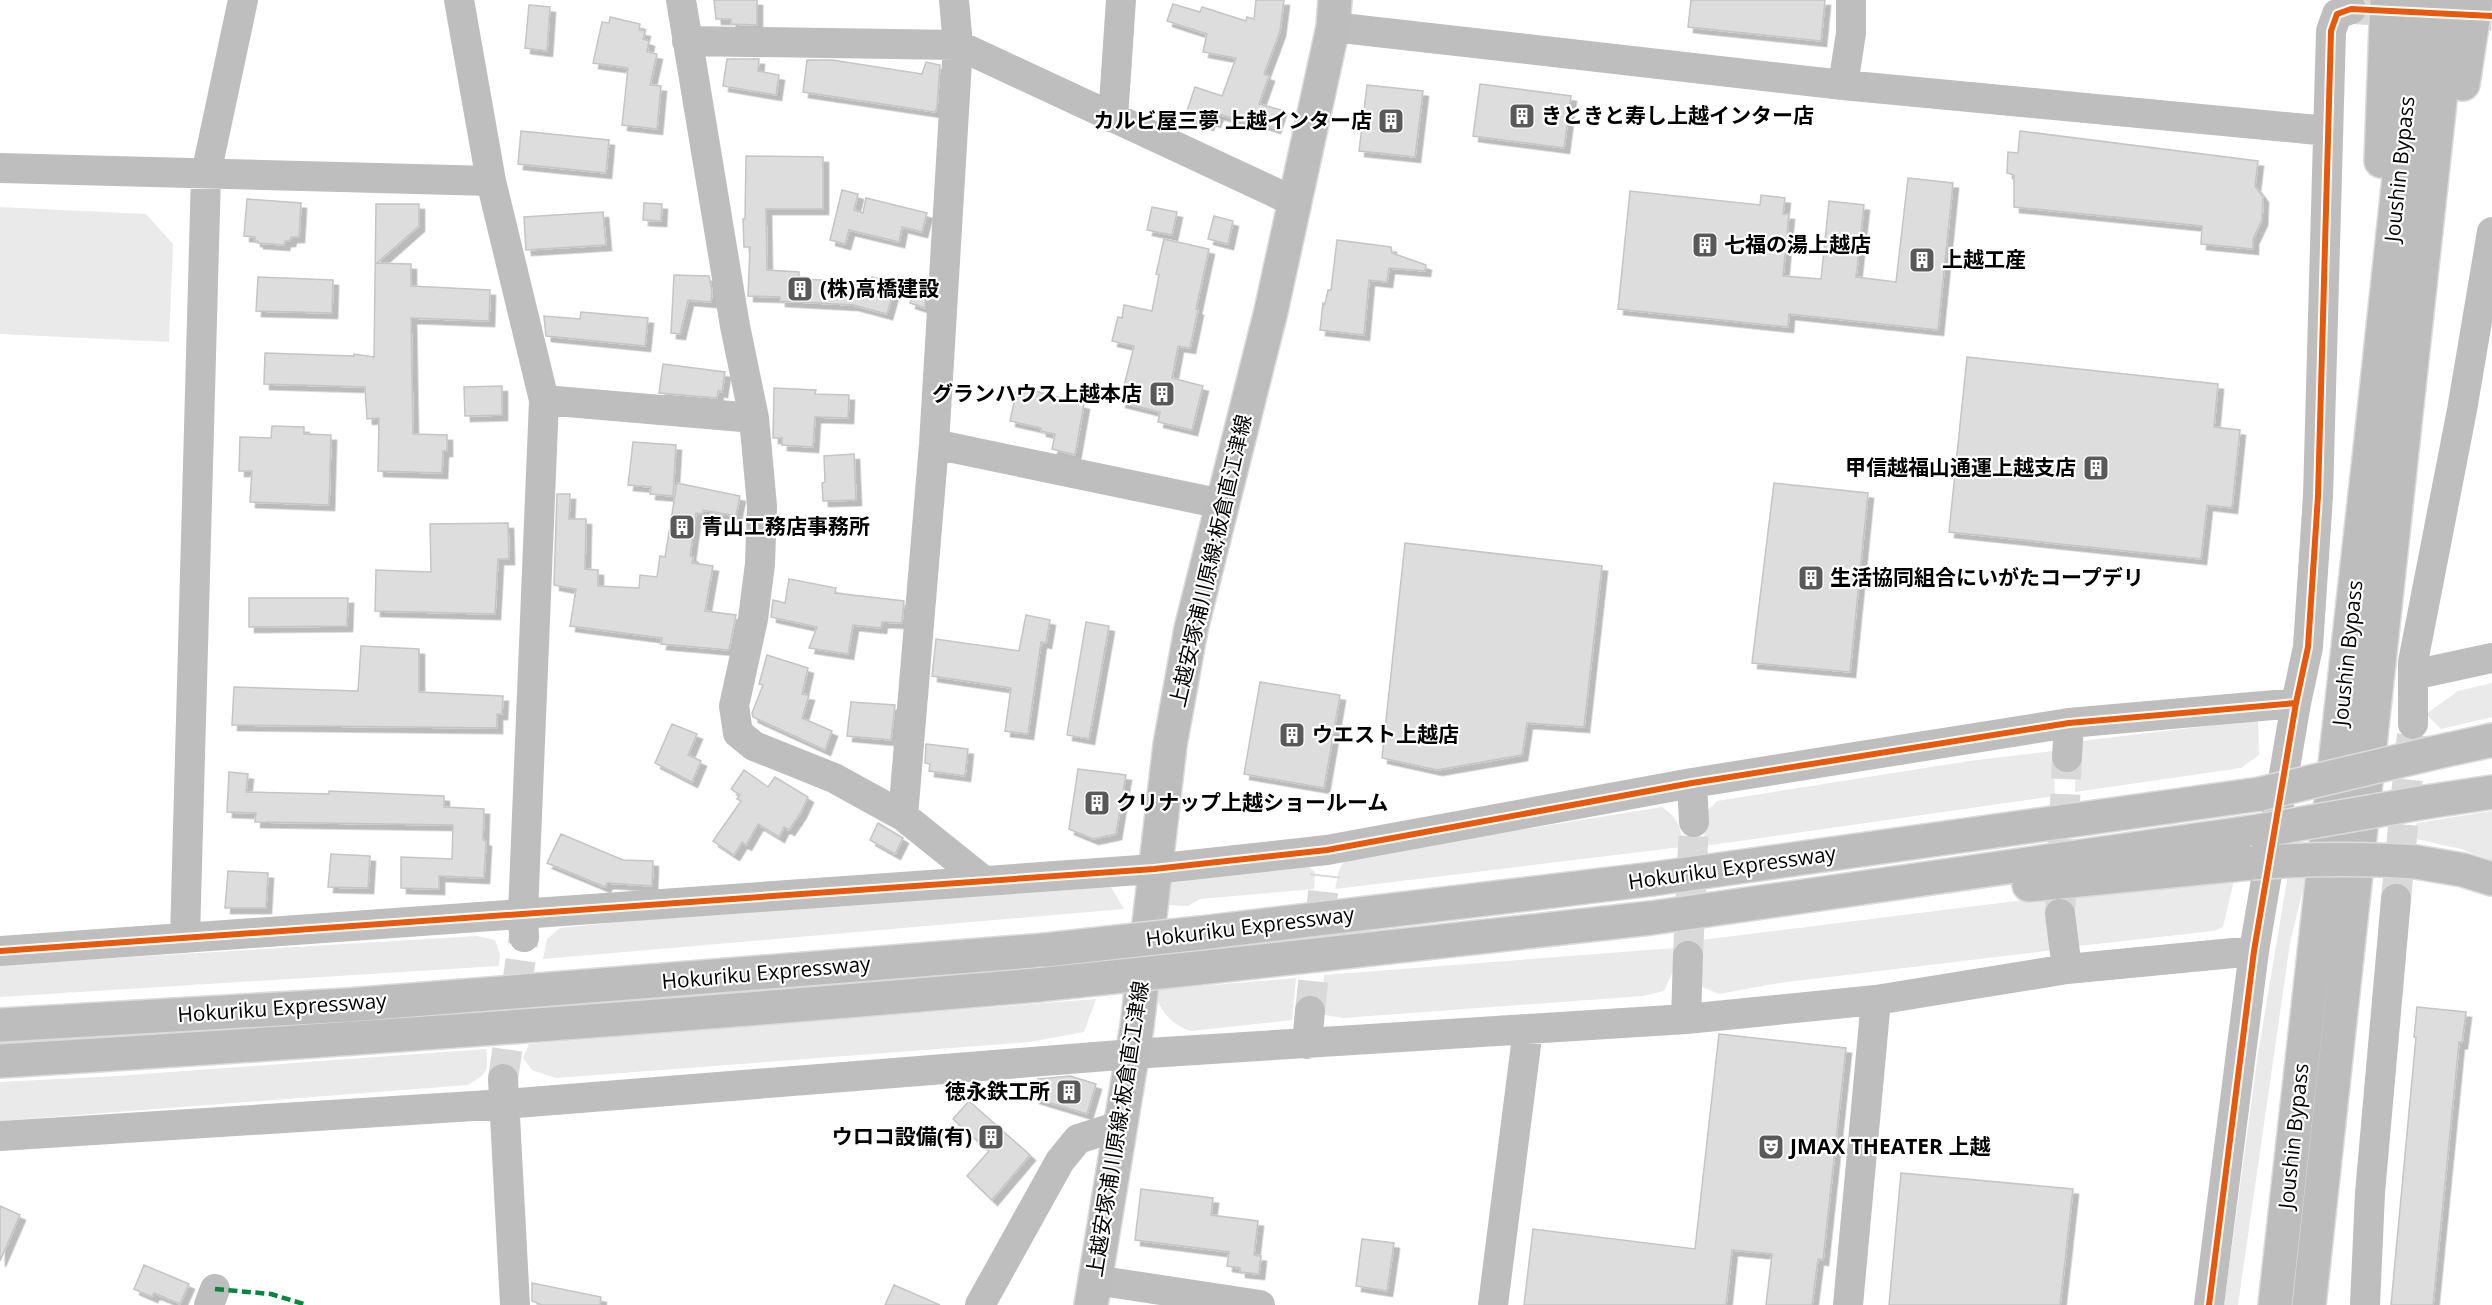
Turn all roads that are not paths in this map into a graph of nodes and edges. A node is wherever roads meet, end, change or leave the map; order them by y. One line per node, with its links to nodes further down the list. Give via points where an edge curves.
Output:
1 (243, 0): 19 (street)
2 (459, 0): 20 (street)
3 (681, 0): 13 (street)
4 (954, 0): 14 (street)
5 (1121, 0): 16 (street)
6 (1851, 0): 15 (street, via 1851,33)
7 (2386, 0): 27 (main road)
8 (2418, 0): 27 (main road, Joushin Bypass)
9 (2451, 0): 21 (main road, Joushin Bypass)
10 (2476, 0): 21 (main road, via 2460,102)
11 (2350, 9): 17 (street, via 2337,14 2331,31)
12 (1334, 14): 15 (street); 22 (main road, 上越安塚浦川原線;板倉直江津線)
13 (687, 41): 14 (street); 25 (street)
14 (958, 45): 16 (street); 26 (street)
15 (1843, 85): 17 (street)
16 (1113, 118): 22 (street)
17 (2328, 131): 31 (street, via 2318,496 2308,647)
18 (0, 168): 19 (street)
19 (206, 174): 20 (street); 49 (street)
20 (491, 181): 24 (street)
21 (2429, 197): 67 (main road, Joushin Bypass)
22 (1294, 202): 28 (main road, 上越安塚浦川原線;板倉直江津線)
23 (2492, 232): 30 (street)
24 (544, 400): 25 (street); 48 (street)
25 (754, 418): 40 (street, via 762,506 760,564 753,619 734,706 738,733 754,746 834,778)
26 (934, 444): 28 (street); 40 (street)
27 (2370, 459): 54 (main road, Joushin Bypass)
28 (1222, 504): 42 (main road, 上越安塚浦川原線;板倉直江津線, via 1191,629 1170,745)
29 (2492, 658): 30 (street)
30 (2413, 675): 33 (street)
31 (2296, 704): 32 (street); 51 (street)
32 (2068, 723): 36 (street); 38 (street)
33 (2413, 724)
34 (2492, 740): 37 (main road)
35 (2492, 754): 37 (main road)
36 (2067, 757)
37 (2433, 758): 58 (main road, Hokuriku Expressway, bridge, via 2260,794 1652,879 1200,933 1045,950 348,1005)
38 (1692, 783): 41 (street); 42 (street, via 1326,862)
39 (2492, 792): 47 (main road, Hokuriku Expressway, bridge, via 2259,831)
40 (903, 816): 44 (street)
41 (1694, 822)
42 (1154, 869): 44 (street); 61 (main road, 上越安塚浦川原線;板倉直江津線)
43 (2492, 879): 47 (main road, bridge, via 2416,862 2310,858 1718,917)
44 (984, 881): 48 (street)
45 (2396, 899): 76 (street, via 2370,1193)
46 (2060, 914): 53 (street)
47 (1651, 918): 62 (main road, Hokuriku Expressway, bridge, via 1037,985 728,1012)
48 (523, 925): 49 (street)
49 (185, 938): 50 (street)
50 (0, 951)
51 (2254, 951): 53 (street); 73 (street)
52 (1688, 956): 57 (street)
53 (2067, 969): 55 (street)
54 (2311, 976): 74 (main road, via 2293,1053); 75 (main road, Joushin Bypass)
55 (1876, 1000): 57 (street); 72 (street)
56 (1310, 1011): 60 (street)
57 (1686, 1019): 59 (street)
58 (0, 1025)
59 (1528, 1029): 60 (street); 71 (street)
60 (1307, 1044): 61 (street)
61 (1132, 1054): 63 (street); 64 (main road, 上越安塚浦川原線;板倉直江津線)
62 (0, 1061)
63 (504, 1091): 65 (street); 68 (street)
64 (1119, 1126): 66 (main road, 上越安塚浦川原線;板倉直江津線); 69 (street, via 1078,1139 1060,1161)
65 (0, 1136)
66 (1093, 1293): 70 (street)
67 (2310, 1298)
68 (515, 1305)
69 (980, 1305)
70 (1260, 1305)
71 (1493, 1305)
72 (1848, 1305)
73 (2209, 1305)
74 (2260, 1305)
75 (2275, 1305)
76 (2366, 1305)

